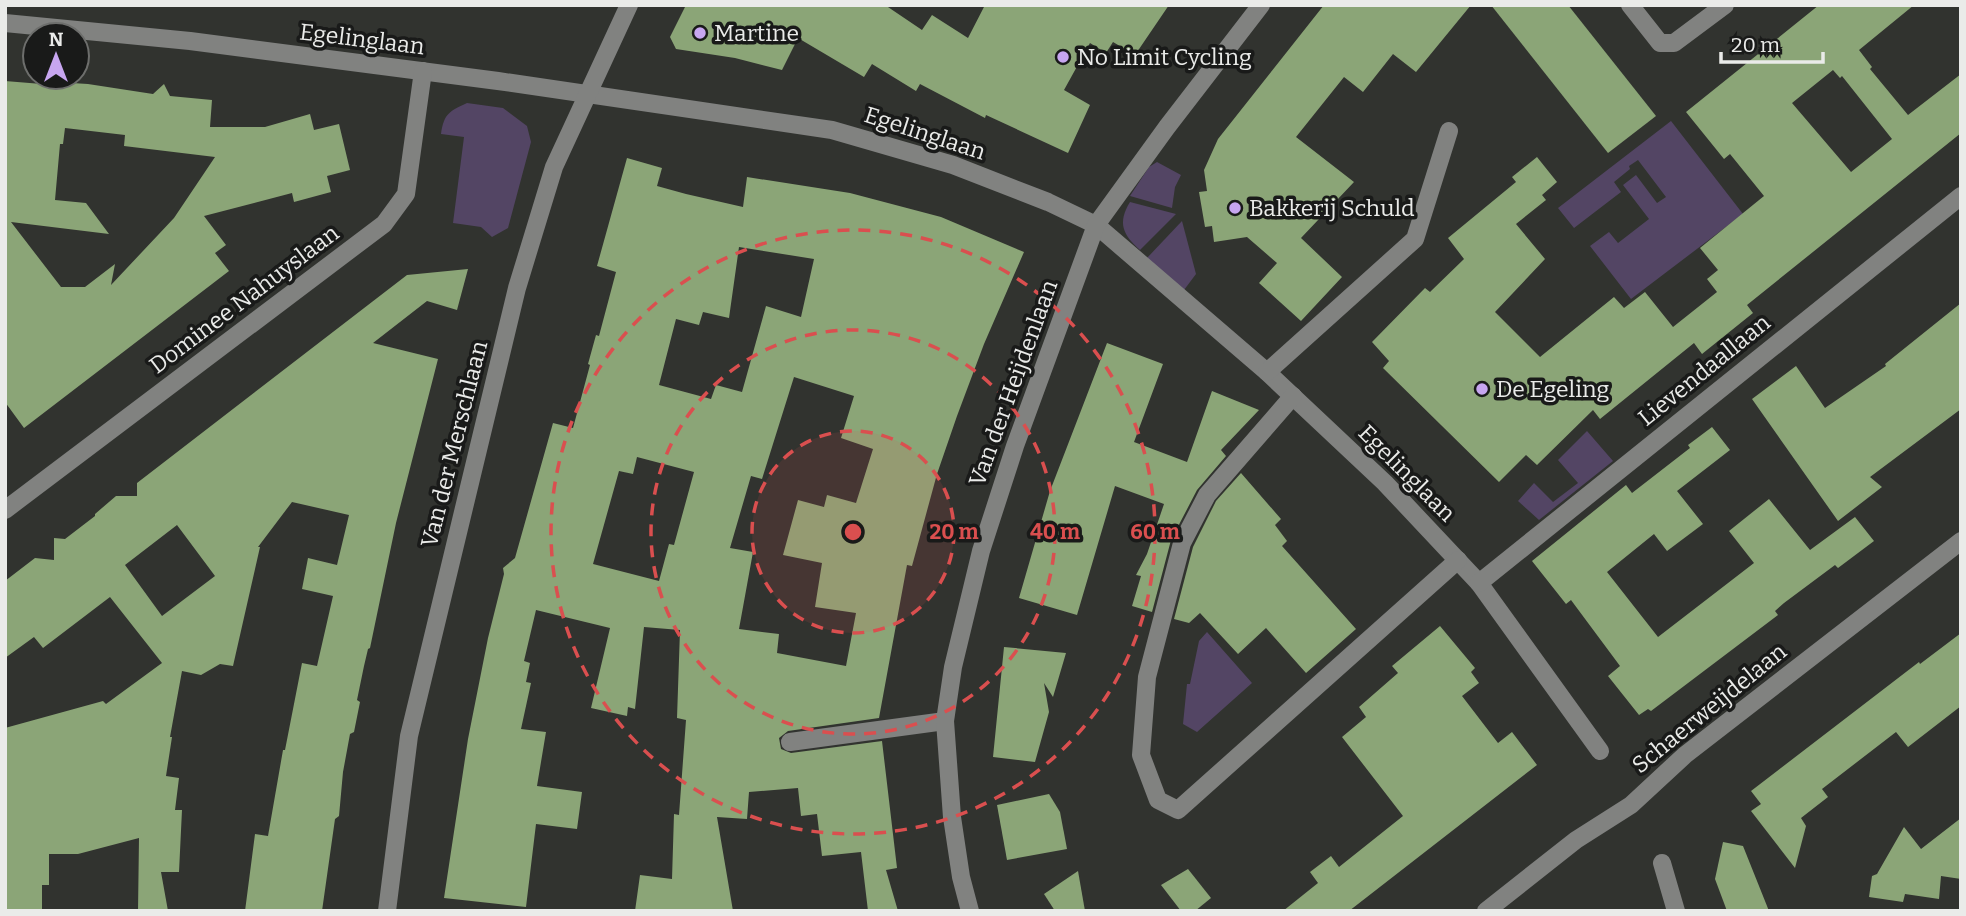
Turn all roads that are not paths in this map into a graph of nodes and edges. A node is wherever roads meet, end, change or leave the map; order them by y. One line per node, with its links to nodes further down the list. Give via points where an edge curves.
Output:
1 (629, 5): 7 (street, Van der Merschlaan)
2 (1261, 5): 10 (street, Van der Heijdenlaan)
3 (1630, 5): 4 (street, via 1660,43 1674,43)
4 (1725, 5)
5 (5, 23): 6 (street, Egelinglaan)
6 (423, 71): 7 (street, Egelinglaan); 13 (street, Dominee Nahuyslaan, via 406,194 384,224)
7 (588, 94): 10 (street, Egelinglaan, via 832,130 953,165); 21 (street, Van der Merschlaan, via 554,167 517,288 409,736)
8 (1449, 131): 11 (street, via 1415,239)
9 (1961, 196): 16 (street, Lievendaallaan)
10 (1096, 225): 11 (street, Egelinglaan); 17 (street, Van der Heijdenlaan, via 981,551)
11 (1267, 372): 12 (street, Egelinglaan)
12 (1293, 396): 15 (street, Egelinglaan); 15 (street, via 1207,495 1181,543 1147,677 1141,755 1158,800 1178,810)
13 (5, 510)
14 (1961, 541): 23 (street, Schaerweijdelaan, via 1685,755 1631,805 1576,840)
15 (1458, 560): 16 (street, Egelinglaan)
16 (1479, 583): 19 (street, Egelinglaan)
17 (945, 721): 18 (street); 22 (street, Van der Heijdenlaan, via 952,817)
18 (790, 742)
19 (1600, 751)
20 (1662, 863): 24 (street)
21 (387, 911)
22 (970, 911)
23 (1486, 911)
24 (1676, 911)

